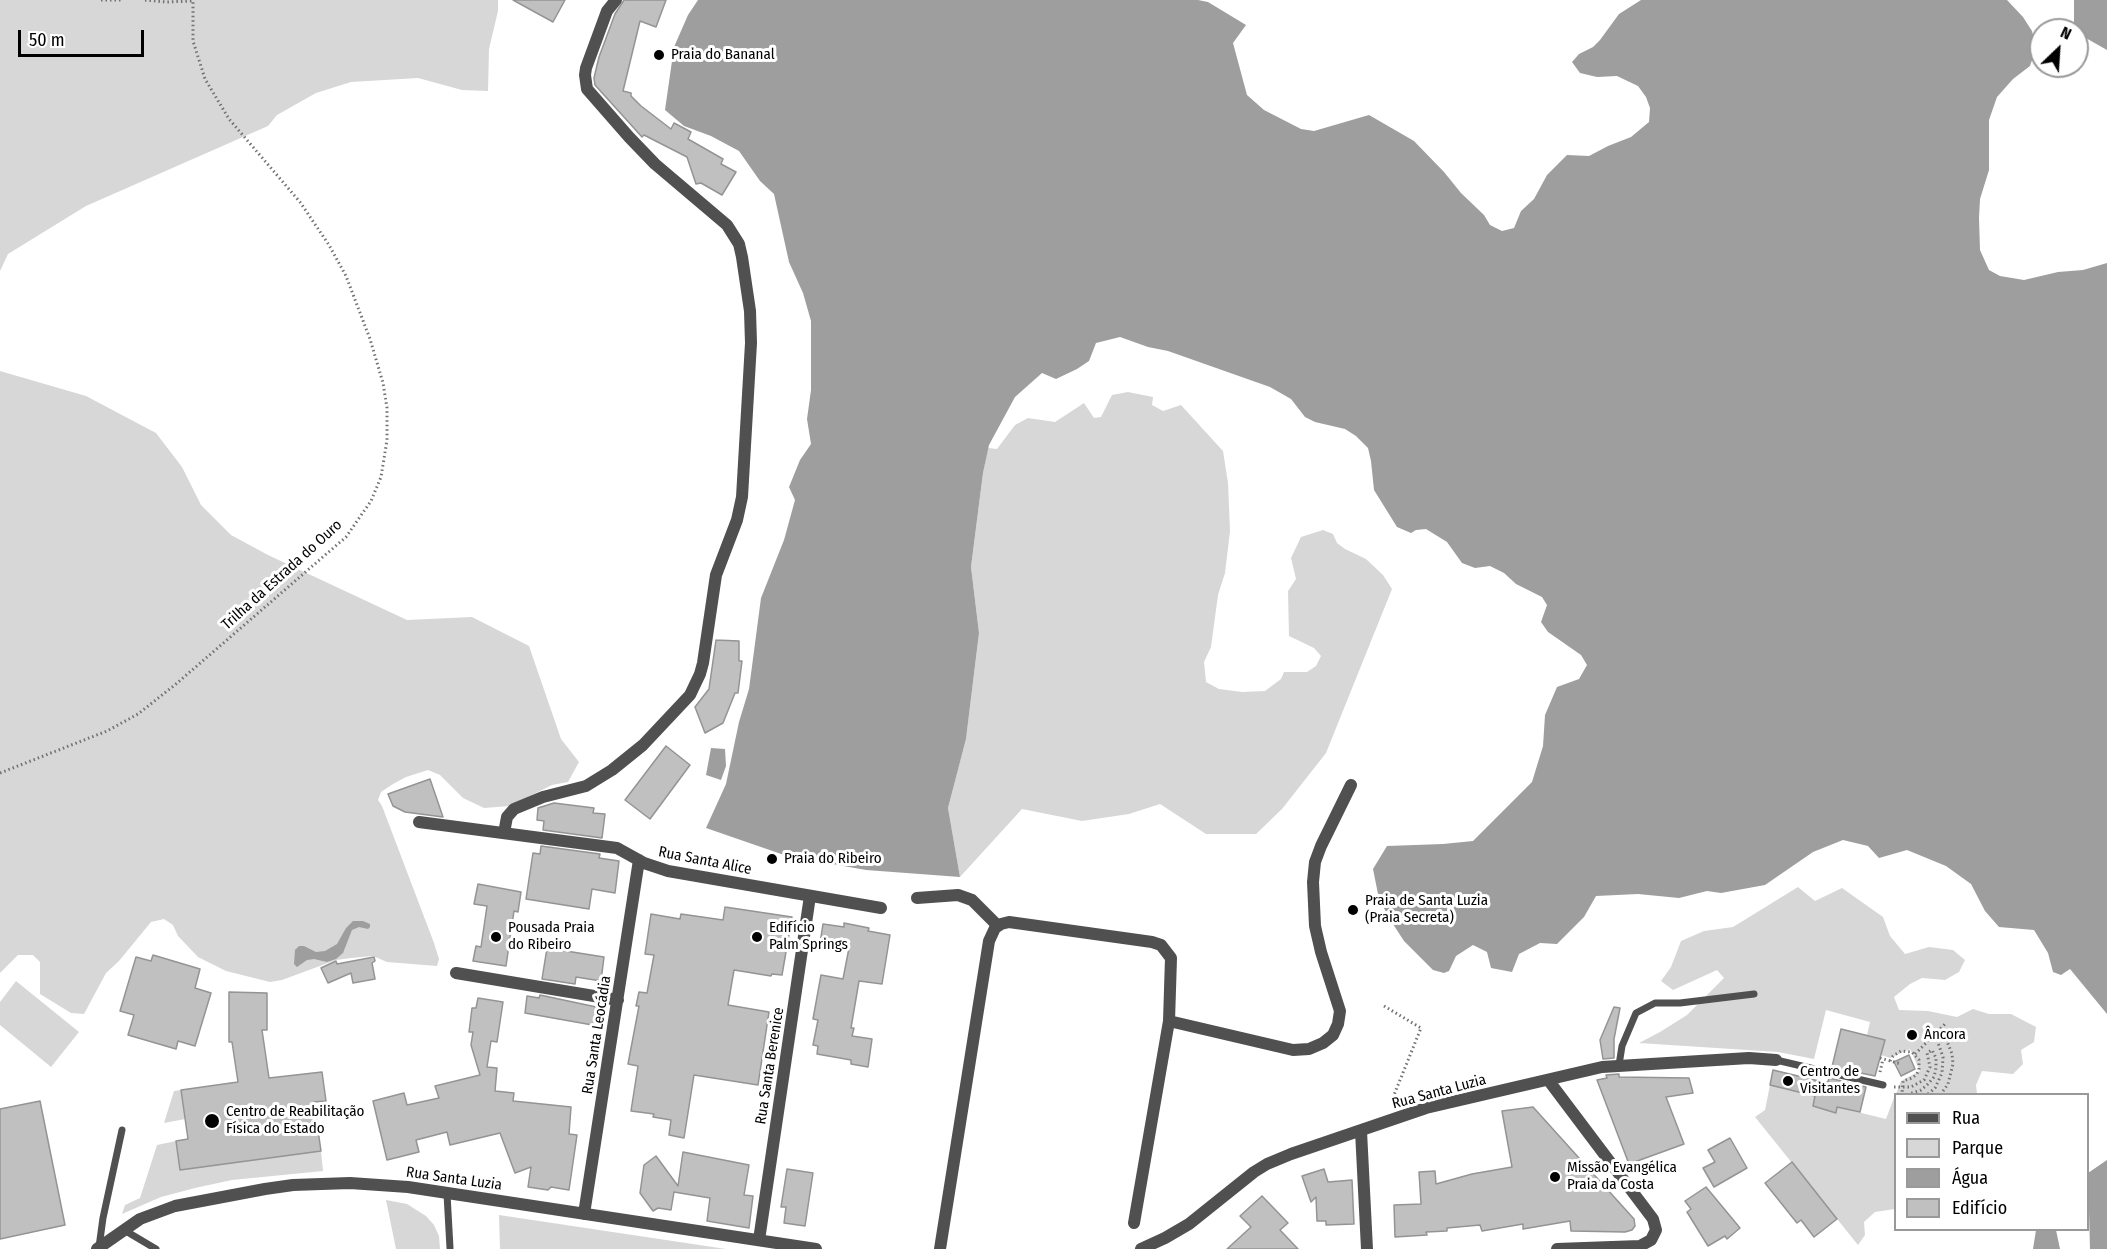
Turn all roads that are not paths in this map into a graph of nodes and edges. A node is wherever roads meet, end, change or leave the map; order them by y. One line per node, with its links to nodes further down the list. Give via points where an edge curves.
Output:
1 (616, 0): 4 (street, via 607,11 586,68 587,88 655,164 727,225 739,244 751,343 742,497 716,575 702,668 690,695 612,771 586,786 543,797 514,810 507,818)
2 (1351, 785): 13 (street, via 1321,846 1313,882 1321,952 1340,1011 1333,1035 1316,1046 1293,1050)
3 (419, 822): 4 (street, Rua Santa Alice)
4 (504, 833): 5 (street, Rua Santa Alice, via 617,848)
5 (639, 860): 6 (street, Rua Santa Alice, via 687,875); 12 (street, Rua Santa Leocádia)
6 (810, 896): 8 (street, Rua Santa Alice); 24 (street, Rua Santa Berenice)
7 (917, 898): 9 (street, via 958,895 972,900)
8 (881, 908)
9 (998, 926): 13 (street, via 1010,922 1161,945 1171,958); 29 (street, via 989,941)
10 (456, 973): 12 (street)
11 (1754, 994): 15 (lane, via 1655,1003 1636,1013 1622,1046)
12 (618, 1000): 21 (street, Rua Santa Leocádia)
13 (1169, 1021): 22 (street)
14 (1776, 1060): 15 (street, Rua Santa Luzia); 17 (lane)
15 (1620, 1065): 16 (street, Rua Santa Luzia)
16 (1549, 1081): 19 (street, Rua Santa Luzia, via 1458,1100); 32 (street, via 1655,1224 1651,1240 1640,1246)
17 (1883, 1085)
18 (122, 1130): 25 (lane)
19 (1361, 1131): 30 (street, Rua Santa Luzia, via 1267,1164 1190,1224); 31 (street)
20 (447, 1194): 21 (street, Rua Santa Luzia); 23 (street, Rua Santa Luzia, via 379,1184 293,1185 175,1206 140,1219); 26 (lane)
21 (584, 1214): 24 (street, Rua Santa Luzia)
22 (1134, 1223)
23 (124, 1230): 25 (street, Rua Santa Luzia); 27 (lane)
24 (759, 1240): 28 (street, Rua Santa Luzia)
25 (98, 1248)
26 (450, 1248)
27 (156, 1249)
28 (816, 1249)
29 (940, 1249)
30 (1141, 1249)
31 (1367, 1249)
32 (1557, 1249)

